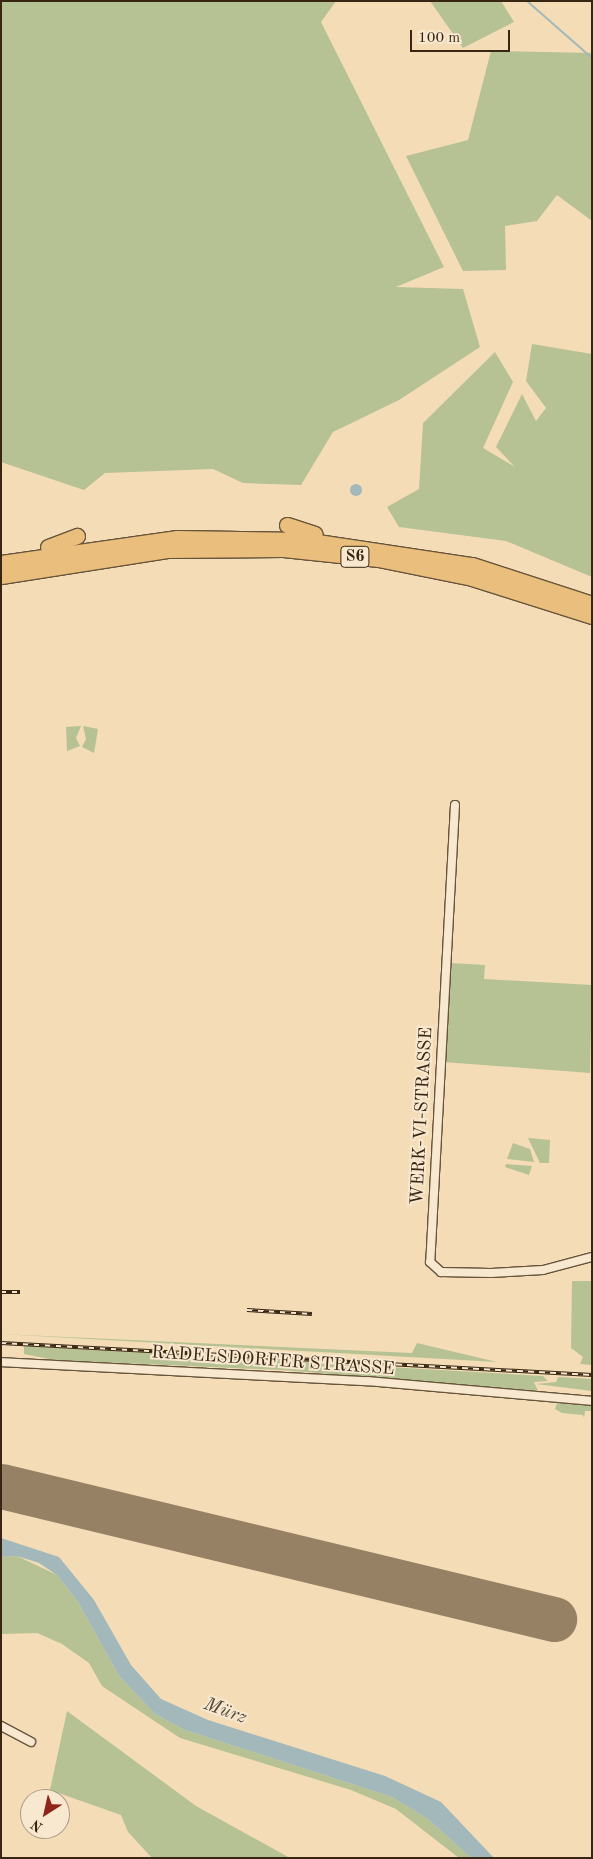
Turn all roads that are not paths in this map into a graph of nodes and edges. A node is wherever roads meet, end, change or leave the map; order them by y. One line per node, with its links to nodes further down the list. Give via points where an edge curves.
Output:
1 (287, 525): 3 (highway)
2 (77, 536): 4 (highway)
3 (347, 544): 4 (highway, S6, via 177,538); 6 (highway, S6, via 472,565)
4 (8, 561)
5 (1, 576): 7 (highway, S6, via 167,550 283,549 378,559 472,578)
6 (592, 604)
7 (592, 616)
8 (455, 805): 9 (street, WERK-VI-STRASSE, via 430,1262 441,1272 491,1273 543,1270)
9 (592, 1257)
10 (1, 1362): 11 (street, RADELSDORFER STRASSE, via 199,1370)
11 (592, 1401)
12 (1, 1726): 13 (street)
13 (31, 1742)

